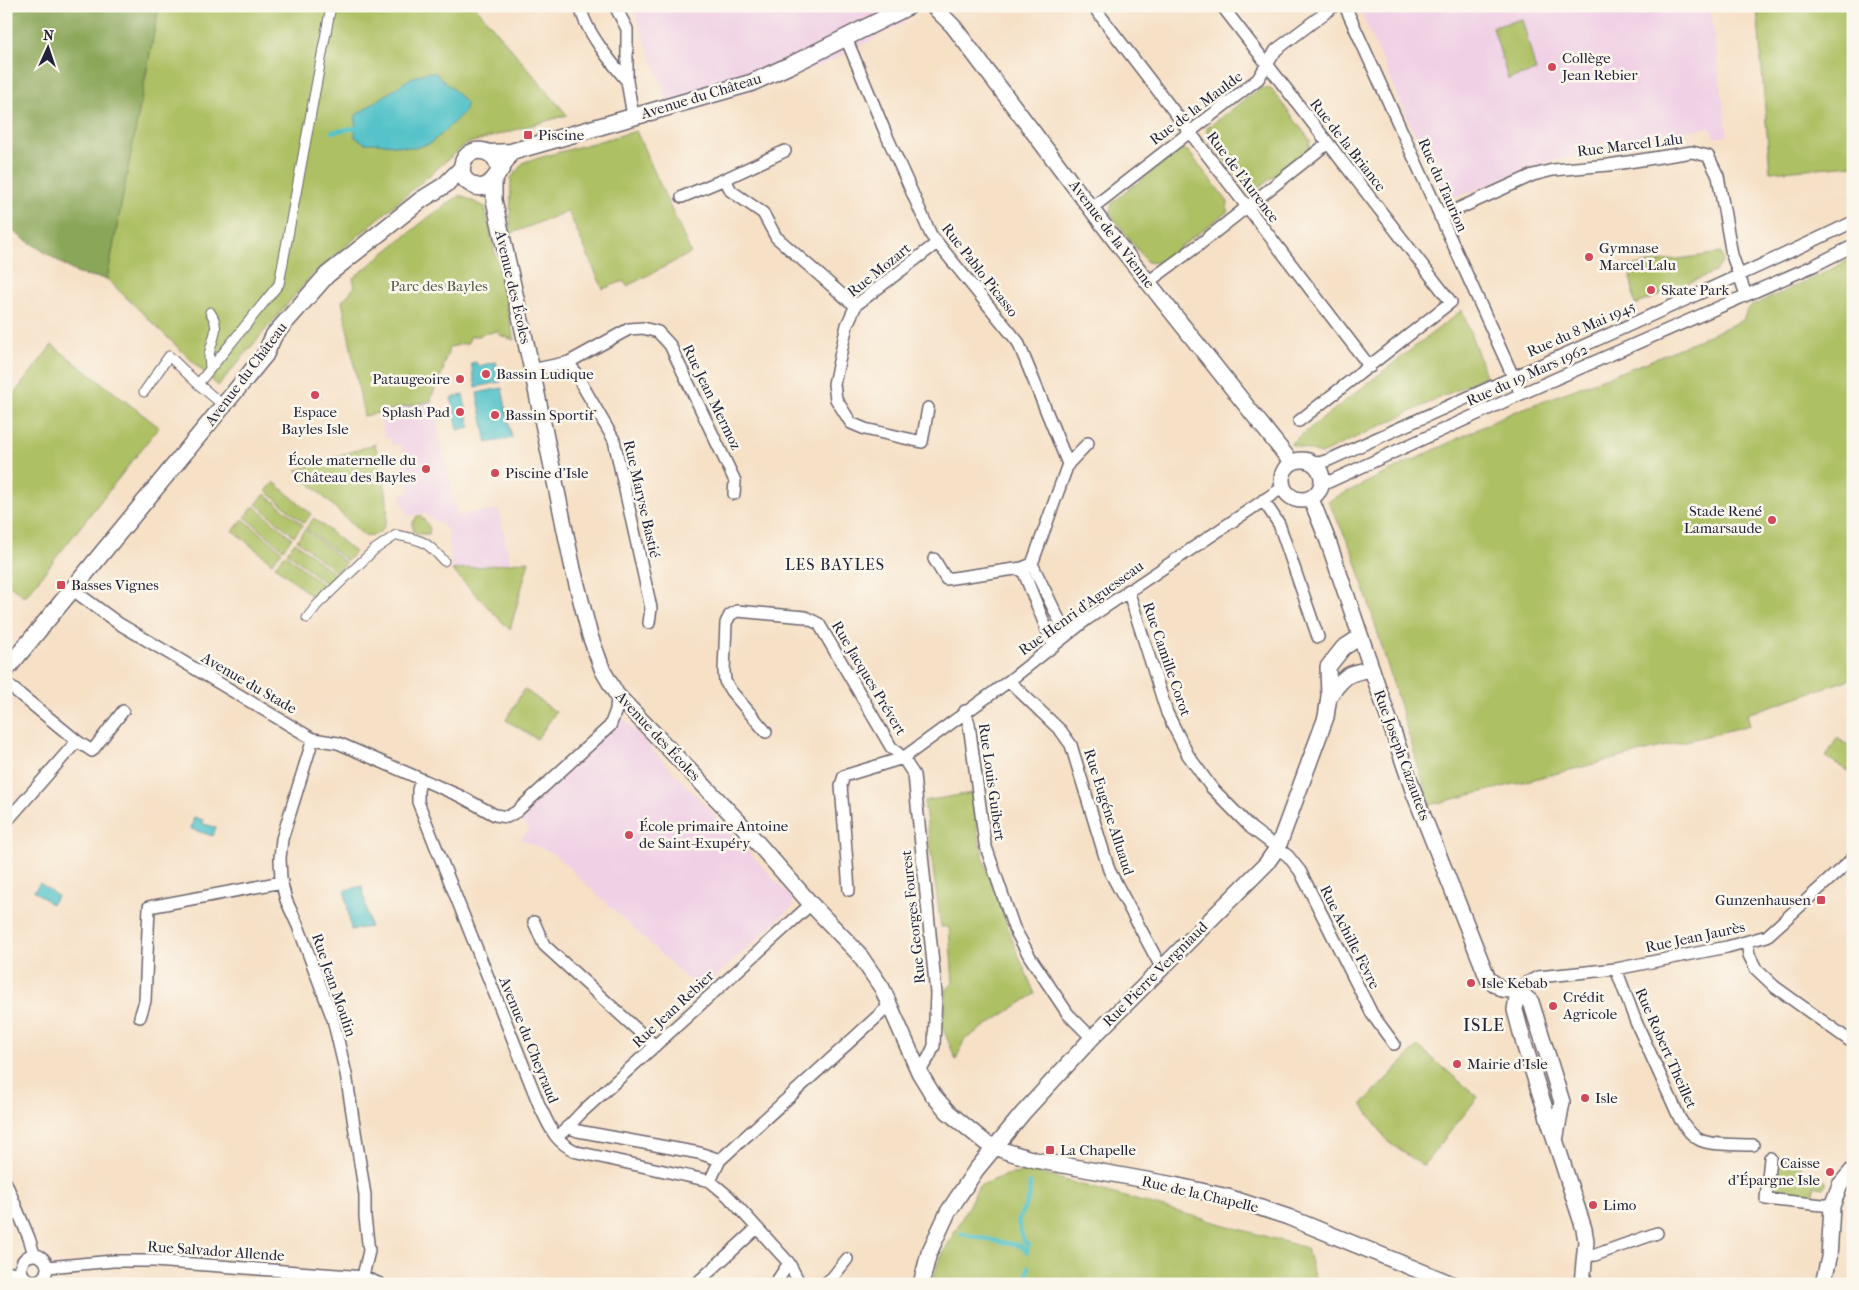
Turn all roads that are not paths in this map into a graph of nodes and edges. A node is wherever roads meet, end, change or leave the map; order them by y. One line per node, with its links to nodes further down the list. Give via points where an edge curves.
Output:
1 (331, 6): 35 (street, via 279,284)
2 (580, 6): 12 (street, via 605,54)
3 (615, 6): 12 (street, via 628,29)
4 (909, 6): 10 (main road, Avenue du Château)
5 (933, 6): 23 (street, Avenue de la Vienne, via 953,26)
6 (1093, 6): 14 (street, Rue de l'Aurence)
7 (1222, 6): 11 (street, Rue de la Briance)
8 (1334, 6): 11 (street, Rue de la Maulde, via 1276,50)
9 (1345, 6): 24 (street, Rue du Taurion)
10 (846, 38): 13 (main road, Avenue du Château, via 751,84); 26 (street, Rue Pablo Picasso, via 911,191)
11 (1268, 65): 14 (street, Rue de la Maulde, via 1258,80); 15 (street, Rue de la Briance)
12 (627, 81): 13 (street)
13 (634, 116): 17 (main road, Avenue du Château)
14 (1189, 132): 22 (street, Rue de l'Aurence); 23 (street, Rue de la Maulde)
15 (1328, 143): 22 (street); 34 (street, Rue de la Briance, via 1451,302)
16 (785, 151): 20 (street)
17 (511, 152): 18 (main road, Avenue du Château); 19 (main road, Avenue du Château)
18 (490, 153): 19 (main road, via 497,161); 19 (main road, Avenue du Château, via 476,151 464,160)
19 (480, 178): 36 (street, Avenue des Écoles, via 494,200); 41 (main road, Avenue du Château, via 446,185 421,200 328,275 274,335 265,355)
20 (726, 179): 21 (street); 31 (street, via 731,192 763,213 776,237)
21 (682, 197)
22 (1247, 206): 29 (street); 34 (street, Rue de l'Aurence)
23 (1092, 208): 29 (street, Avenue de la Vienne)
24 (1440, 217): 28 (street, Rue Marcel Lalu, via 1533,175 1692,152 1708,156 1718,176 1732,255); 37 (street, Rue du Taurion)
25 (1853, 222): 28 (street, Rue du 8 Mai 1945)
26 (937, 243): 31 (street, Rue Mozart); 46 (street, Rue Pablo Picasso, via 1018,342)
27 (1853, 246): 30 (street, Rue du 19 Mars 1962)
28 (1739, 276): 30 (street); 37 (street, Rue du 8 Mai 1945)
29 (1148, 282): 45 (street, Avenue de la Vienne)
30 (1746, 295): 40 (street, Rue du 19 Mars 1962)
31 (856, 305): 42 (street, Rue Mozart, via 847,325 834,384 836,399 851,423 865,430 922,442)
32 (210, 312): 35 (street, via 216,332 209,356)
33 (569, 362): 36 (street, Rue Jean Mermoz); 50 (street, Rue Jean Mermoz, via 629,329 658,332 670,346 731,472 735,481); 59 (street, Rue Maryse Bastié, via 614,440 650,608)
34 (1370, 367): 43 (street)
35 (210, 369): 38 (street)
36 (532, 370): 68 (street, Avenue des Écoles, via 590,636 603,671)
37 (1513, 376): 40 (street); 47 (street, Rue du 8 Mai 1945)
38 (198, 384): 39 (street, via 169,356); 41 (street)
39 (144, 392)
40 (1521, 394): 48 (street, Rue du 19 Mars 1962)
41 (223, 406): 56 (main road, Avenue du Château)
42 (928, 408)
43 (1299, 421)
44 (1088, 443): 46 (street)
45 (1290, 462): 47 (street, via 1308,460); 49 (street, via 1284,470)
46 (1068, 464): 55 (street)
47 (1315, 464): 48 (street, via 1322,473)
48 (1322, 485): 51 (street)
49 (1282, 488): 51 (street, via 1287,496 1294,499); 52 (street, Rue Henri d'Aguesseau)
50 (734, 494)
51 (1311, 499): 62 (street, Rue Joseph Cazautets)
52 (1263, 500): 57 (street, Rue Henri d'Aguesseau); 61 (street, via 1279,524)
53 (934, 559): 55 (street, via 946,579)
54 (444, 561): 58 (street, via 430,545 419,539 396,535 374,550)
55 (1027, 566): 60 (street); 63 (street)
56 (73, 590): 64 (main road, Avenue du Château); 73 (street, Avenue du Stade, via 118,623)
57 (1128, 590): 60 (street, Rue Henri d'Aguesseau); 78 (street, Rue Camille Corot, via 1167,713 1188,755 1211,787 1251,828)
58 (307, 618)
59 (649, 623)
60 (1066, 634): 63 (street, Rue Henri d'Aguesseau)
61 (1318, 637)
62 (1360, 637): 65 (street, Rue Joseph Cazautets); 69 (street, via 1343,648 1328,667)
63 (1053, 644): 66 (street, Rue Henri d'Aguesseau)
64 (6, 670)
65 (1372, 670): 69 (street, via 1353,672 1344,677); 87 (street, Rue Joseph Cazautets, via 1414,793 1488,979 1502,989)
66 (1008, 681): 71 (street, Rue Henri d'Aguesseau); 85 (street, Rue Eugéne Alluaud, via 1072,745 1110,870)
67 (6, 682): 74 (street)
68 (617, 695): 76 (street, Avenue du Stade, via 610,726 512,814 495,815); 82 (street, Avenue des Écoles, via 739,822)
69 (1329, 696): 78 (street, Rue Pierre Vergniaud, via 1326,717)
70 (123, 711): 74 (street, via 92,751)
71 (965, 711): 75 (street, Rue Henri d'Aguesseau); 90 (street, Rue Louis Guibert, via 985,844 1014,928 1068,1014)
72 (766, 732): 75 (street, Rue Jacques Prévert, via 726,681 726,623 730,615 738,611 805,617 819,624 891,747)
73 (313, 739): 76 (street, Avenue du Stade, via 338,743); 80 (street, Rue Jean Moulin, via 282,839)
74 (77, 741): 77 (street)
75 (903, 758): 81 (street, via 844,776 841,785); 94 (street, Rue Georges Fourest, via 914,776 936,993 934,1046)
76 (421, 779): 96 (street, Avenue du Cheyraud, via 418,802 540,1107)
77 (6, 822)
78 (1278, 847): 85 (street, Rue Pierre Vergniaud, via 1266,864); 92 (street, Rue Achille Fèvre, via 1300,871 1372,1014)
79 (1853, 858): 84 (street, Rue Jean Jaurès, via 1767,936)
80 (282, 882): 89 (street, via 149,907 145,1001); 114 (street, Rue Jean Moulin, via 286,900 333,1019 346,1074 365,1195 364,1217 369,1251)
81 (849, 890)
82 (812, 904): 88 (street, Avenue des Écoles, via 858,953); 93 (street, Rue Jean Rebier)
83 (534, 922): 93 (street, via 544,945)
84 (1747, 942): 86 (street, Rue Jean Jaurès); 91 (street, via 1756,969 1775,987)
85 (1161, 967): 90 (street, Rue Pierre Vergniaud)
86 (1616, 969): 87 (street, Rue Jean Jaurès, via 1538,977); 97 (street, Rue Robert Theillet, via 1680,1119 1699,1140)
87 (1518, 991): 108 (street, via 1531,1002 1562,1102 1555,1141 1584,1229)
88 (890, 1006): 94 (street, Avenue des Écoles); 100 (street)
89 (140, 1017)
90 (1092, 1038): 98 (street, Rue Pierre Vergniaud, via 1038,1095)
91 (1853, 1043)
92 (1394, 1044)
93 (655, 1046): 95 (street, Rue Jean Rebier)
94 (919, 1072): 98 (street, Avenue des Écoles, via 948,1112)
95 (567, 1127): 96 (street, Rue Jean Rebier); 100 (street, via 700,1153)
96 (556, 1138): 102 (street, Avenue du Cheyraud, via 563,1146 577,1152)
97 (1753, 1145)
98 (996, 1148): 121 (street, Rue Pierre Vergniaud, via 976,1170 948,1212 928,1253); 122 (street, Rue de la Chapelle, via 1035,1160 1228,1197 1288,1217)
99 (1770, 1158): 104 (street, via 1766,1199)
100 (720, 1160): 102 (street)
101 (1853, 1170): 104 (street, via 1840,1185)
102 (710, 1181): 105 (street)
103 (6, 1184): 107 (street)
104 (1832, 1206): 124 (street, via 1829,1258)
105 (757, 1228): 110 (street); 117 (street)
106 (1657, 1234): 108 (street)
107 (34, 1254): 111 (street, via 43,1258); 112 (street, via 21,1263)
108 (1584, 1256): 123 (street)
109 (847, 1259): 120 (street)
110 (789, 1263): 118 (street); 119 (street)
111 (48, 1267): 114 (street, Rue Salvador Allende, via 154,1261); 115 (street, via 42,1280)
112 (21, 1271): 113 (street); 115 (street)
113 (6, 1274)
114 (363, 1280): 116 (street, Rue Salvador Allende)
115 (34, 1283)
116 (380, 1284)
117 (696, 1284)
118 (775, 1284)
119 (800, 1284)
120 (824, 1284)
121 (921, 1284)
122 (1452, 1284)
123 (1582, 1284)
124 (1823, 1284)

